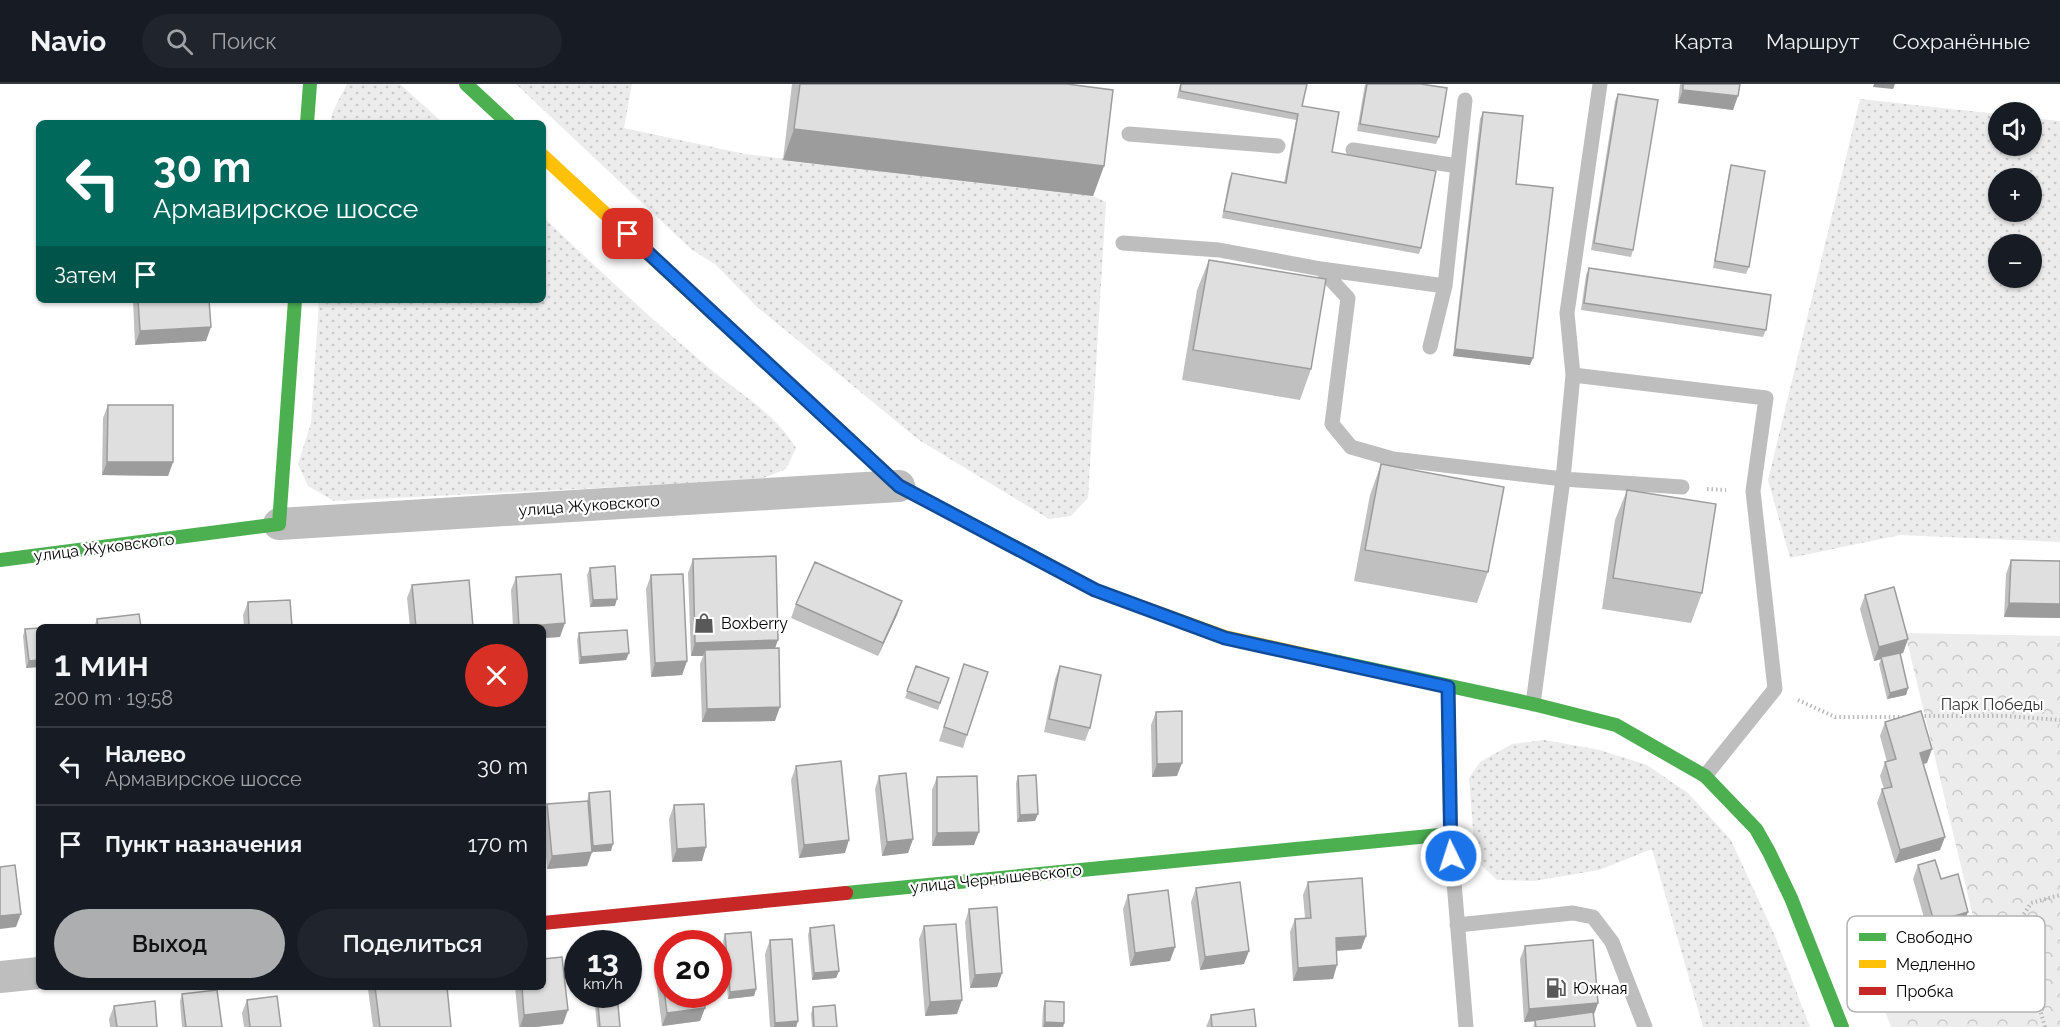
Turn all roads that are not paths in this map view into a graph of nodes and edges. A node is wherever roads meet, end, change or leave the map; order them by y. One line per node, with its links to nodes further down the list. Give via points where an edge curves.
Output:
1 (310, 84): 5 (main road)
2 (466, 84): 6 (main road)
3 (1600, 84): 17 (lane, via 1566,313)
4 (1465, 100): 11 (lane)
5 (307, 120)
6 (505, 120)
7 (1129, 134): 8 (lane)
8 (1278, 146)
9 (1353, 150): 11 (lane)
10 (546, 159): 19 (main road)
11 (1458, 166): 14 (lane)
12 (1123, 243): 13 (lane, via 1219,250)
13 (1321, 269): 14 (lane); 18 (lane, via 1347,298 1332,424 1351,447 1393,459)
14 (1445, 286): 16 (lane)
15 (295, 303): 21 (main road)
16 (1431, 347)
17 (1573, 375): 18 (lane); 25 (lane, via 1766,398 1752,491 1775,689)
18 (1563, 479): 20 (lane); 24 (lane)
19 (899, 486): 21 (street, улица Жуковского); 23 (main road, via 1095,590 1225,638)
20 (1682, 487)
21 (279, 524): 22 (main road, улица Жуковского)
22 (0, 560)
23 (1448, 687): 24 (main road); 26 (main road)
24 (1533, 704): 25 (main road, via 1616,724)
25 (1705, 776): 33 (main road, via 1756,829 1769,852)
26 (1450, 834): 27 (main road, улица Чернышевского); 28 (lane)
27 (546, 923)
28 (1457, 925): 31 (lane); 32 (lane, via 1573,913 1593,917 1612,942)
29 (36, 973): 30 (street)
30 (0, 976)
31 (1466, 1027)
32 (1645, 1027)
33 (1842, 1027)

